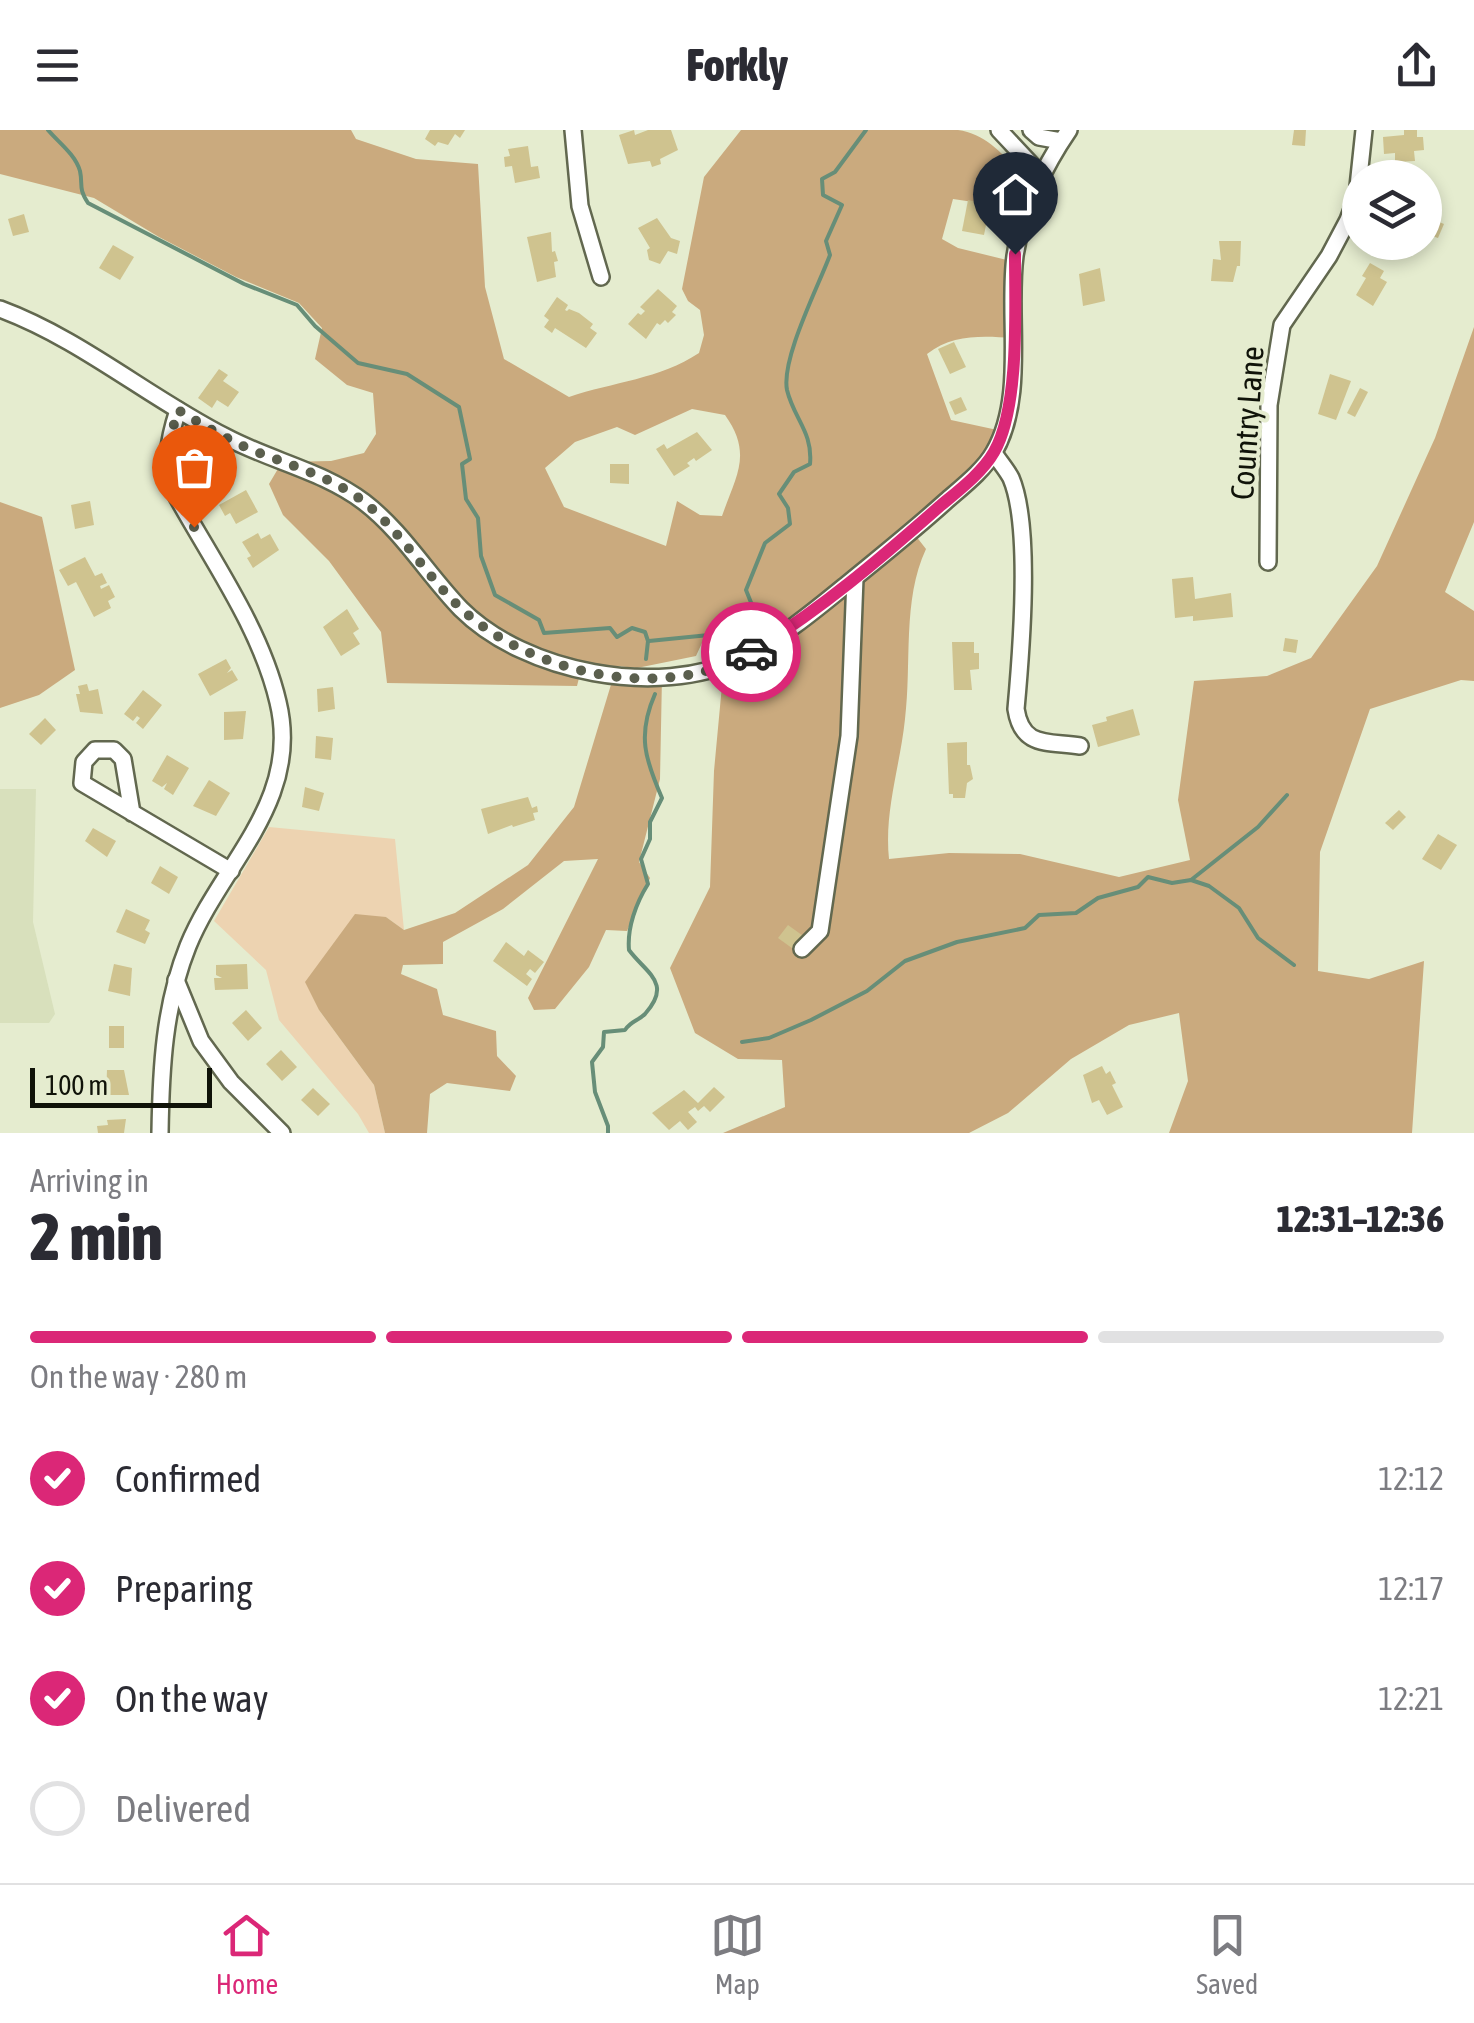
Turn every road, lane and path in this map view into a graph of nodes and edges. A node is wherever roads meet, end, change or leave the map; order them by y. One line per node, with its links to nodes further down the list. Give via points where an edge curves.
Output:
1 (573, 130): 7 (street, via 580,206)
2 (999, 130): 6 (street)
3 (1031, 130): 5 (street, via 1038,138)
4 (1364, 130): 11 (street, Country Lane, via 1348,220 1282,325 1269,405)
5 (1065, 136): 6 (street)
6 (1043, 177): 10 (street, via 1015,254 1012,387)
7 (601, 277)
8 (0, 308): 9 (street)
9 (178, 410): 12 (street, via 355,496 495,636 602,676 676,676 738,660); 15 (street, via 167,454 172,486 260,649 279,705 281,766 266,812)
10 (994, 453): 12 (street); 13 (street, via 1012,479 1019,520 1019,728 1029,739)
11 (1268, 562)
12 (855, 578): 16 (street, via 849,736 820,930)
13 (1080, 746)
14 (132, 813): 15 (street)
15 (231, 871): 17 (street)
16 (802, 949)
17 (176, 980): 18 (street, via 167,1015); 19 (street, via 202,1041 231,1082)
18 (160, 1133)
19 (282, 1133)

